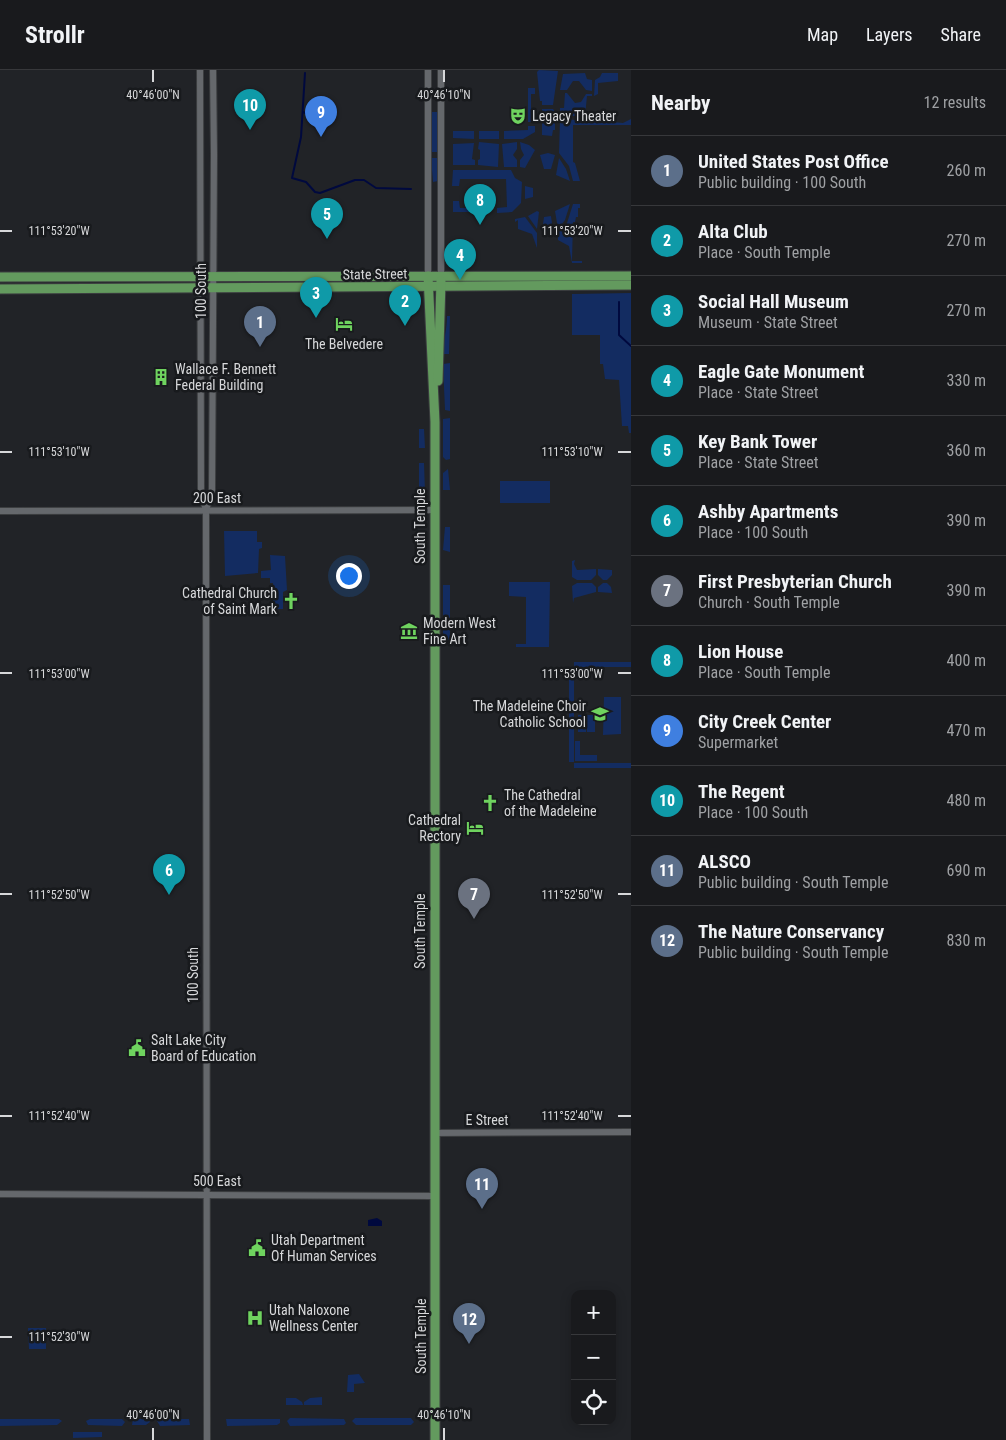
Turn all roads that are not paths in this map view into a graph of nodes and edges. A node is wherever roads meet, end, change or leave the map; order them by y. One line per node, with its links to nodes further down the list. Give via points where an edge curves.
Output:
1 (200, 70): 10 (street, 100 South)
2 (213, 70): 5 (street, 100 South)
3 (428, 70): 6 (street, South Temple)
4 (441, 70): 7 (street, South Temple)
5 (213, 276): 6 (main road, State Street); 10 (main road, State Street); 16 (street, 100 South)
6 (428, 276): 7 (main road, State Street); 12 (main road, South Temple)
7 (441, 276): 8 (main road, State Street); 13 (main road, South Temple)
8 (631, 276)
9 (0, 277): 10 (main road, State Street)
10 (200, 277): 15 (street, 100 South)
11 (631, 285): 13 (main road, State Street)
12 (428, 286): 13 (main road, State Street); 16 (main road, State Street); 17 (main road, South Temple)
13 (440, 286): 17 (main road, South Temple)
14 (0, 289): 15 (main road, State Street)
15 (199, 289): 16 (main road, State Street); 20 (street, 100 South, via 200,491)
16 (213, 289): 20 (street, 100 South, via 212,491)
17 (434, 422): 18 (main road, South Temple)
18 (434, 510): 20 (street, 200 East); 22 (main road, South Temple)
19 (0, 511): 20 (street, 200 East)
20 (206, 511): 24 (street, 100 South)
21 (631, 1132): 22 (street, E Street)
22 (434, 1133): 25 (main road, South Temple)
23 (0, 1194): 24 (street, 500 East)
24 (206, 1194): 25 (street, 500 East); 26 (street, 100 South)
25 (434, 1196): 27 (main road, South Temple)
26 (207, 1440)
27 (436, 1440)

